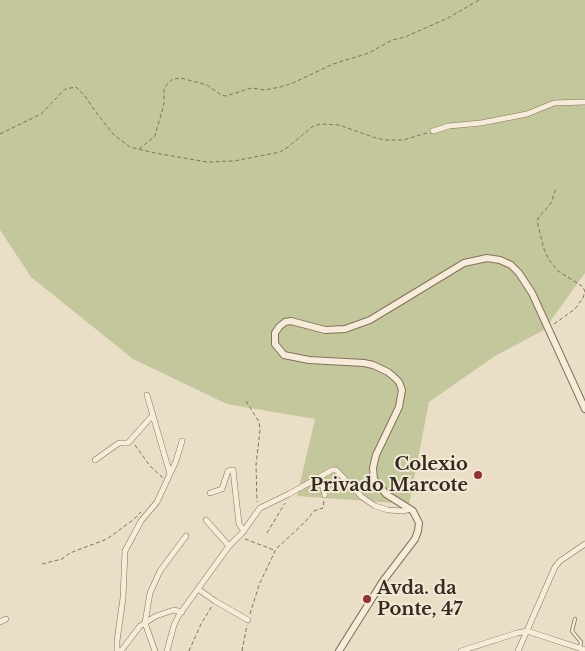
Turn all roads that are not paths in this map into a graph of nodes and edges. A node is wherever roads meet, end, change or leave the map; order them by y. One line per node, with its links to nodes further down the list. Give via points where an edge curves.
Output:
1 (585, 102): 2 (street, via 554,103 528,114)
2 (432, 131)
3 (147, 395): 5 (street)
4 (585, 408): 12 (street, via 532,293 519,273 500,260 487,258 464,263 370,320 345,329 325,330 285,322 275,333 275,344 284,355 373,365 400,382 402,398 376,454 373,468 374,479 386,494)
5 (153, 415): 7 (street, via 128,444 119,443); 8 (street)
6 (182, 441): 8 (street)
7 (95, 460)
8 (170, 474): 28 (street, via 157,502 141,520 125,552)
9 (320, 476): 11 (street); 12 (street, via 336,470 362,497 376,506 388,510); 14 (street, via 260,508)
10 (210, 493): 14 (street, via 222,489 228,471 233,470 239,524)
11 (325, 495)
12 (410, 509): 32 (street, via 419,523 415,539 391,569)
13 (206, 520): 17 (street)
14 (244, 531): 17 (street)
15 (186, 536): 24 (street, via 160,571 150,593)
16 (585, 544): 25 (street, via 555,567)
17 (229, 546): 18 (street)
18 (198, 588): 19 (street); 22 (street)
19 (182, 612): 24 (street, via 174,610); 31 (street, via 174,625)
20 (576, 618): 27 (lane, via 572,632)
21 (6, 619): 23 (street)
22 (248, 620)
23 (0, 622)
24 (145, 623): 29 (street, via 132,634); 30 (street)
25 (527, 631): 26 (street); 27 (street); 35 (street)
26 (480, 645): 33 (street); 34 (street)
27 (583, 649)
28 (117, 651)
29 (121, 651)
30 (155, 651)
31 (167, 651)
32 (339, 651)
33 (461, 651)
34 (482, 651)
35 (518, 651)

